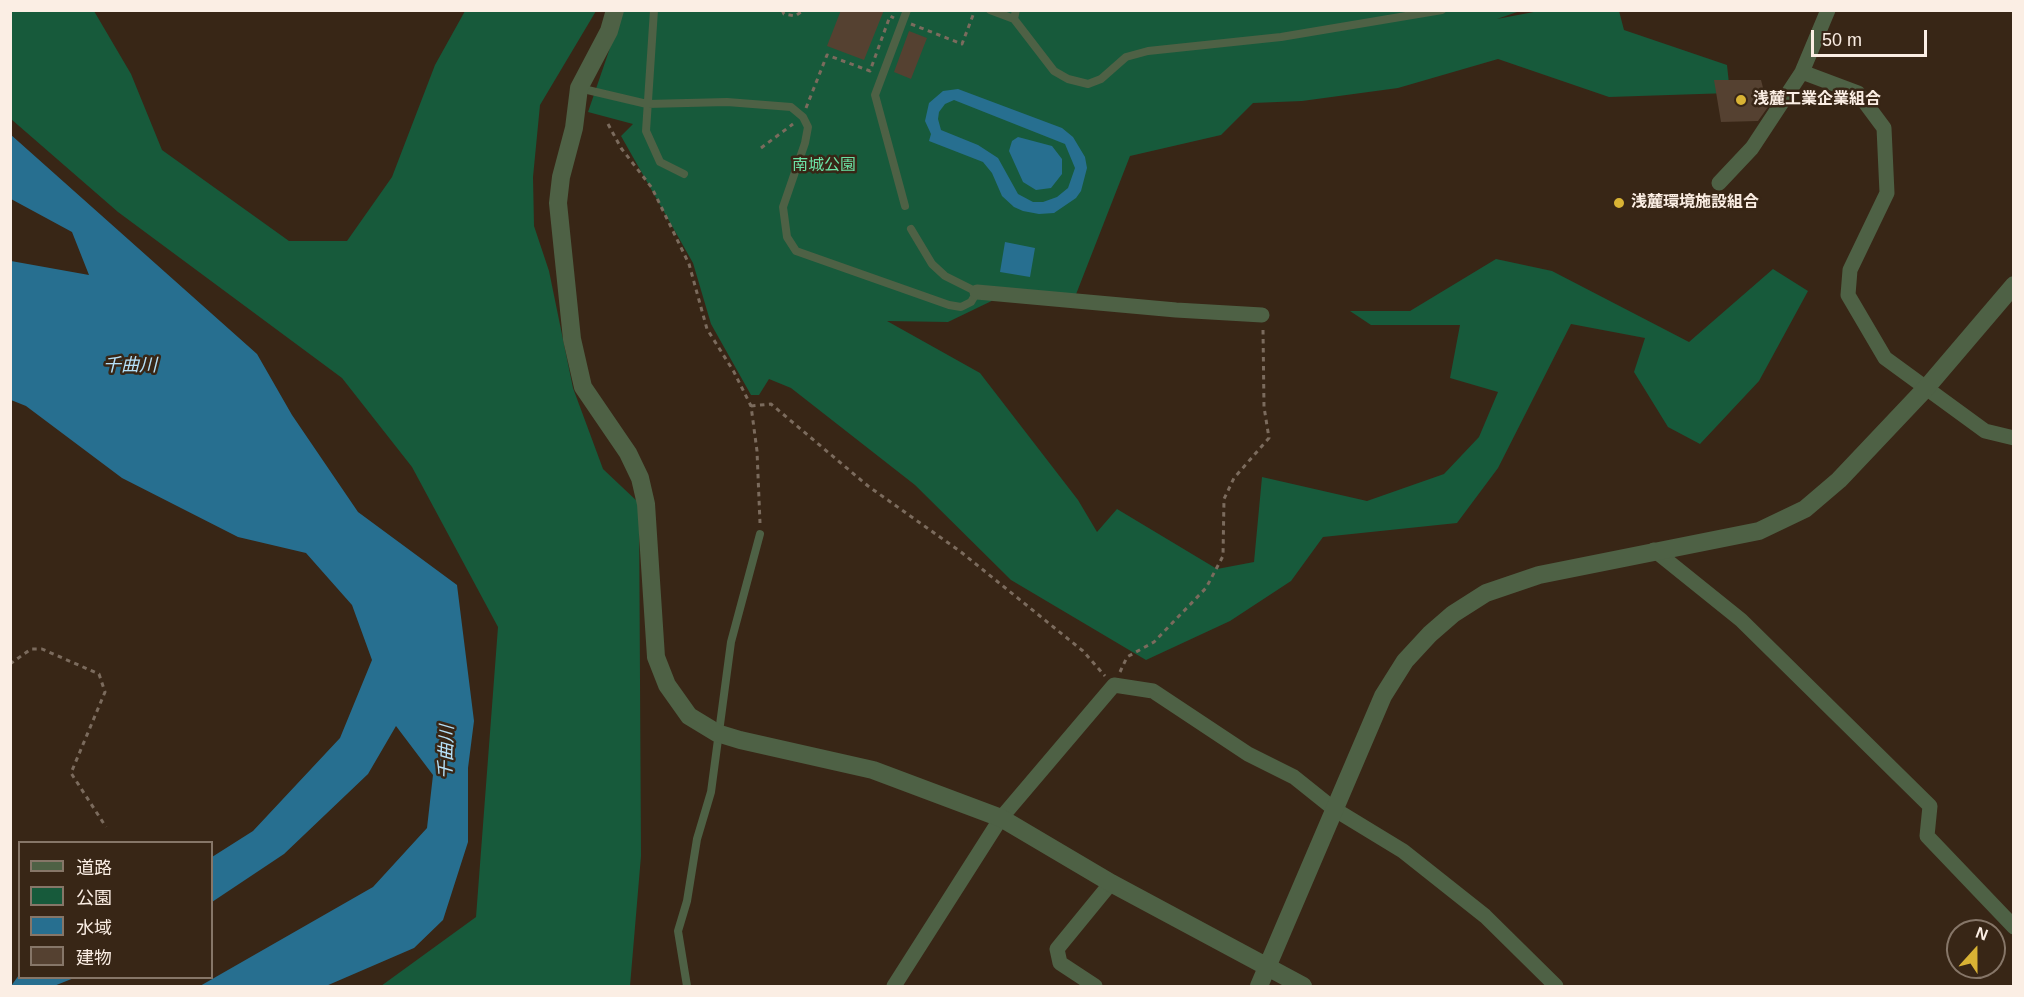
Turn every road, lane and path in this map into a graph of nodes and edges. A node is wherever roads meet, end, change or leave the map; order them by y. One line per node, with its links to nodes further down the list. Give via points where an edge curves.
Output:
1 (615, 10): 15 (street, via 609,31)
2 (654, 10): 17 (lane)
3 (782, 10): 4 (path, via 795,16)
4 (804, 10)
5 (907, 10): 23 (lane, via 875,94)
6 (975, 10): 12 (path, via 962,44)
7 (990, 10): 11 (lane)
8 (1016, 10): 11 (lane)
9 (1442, 10): 11 (lane, via 1281,37 1148,51 1126,57 1101,79 1088,84 1054,71)
10 (1828, 10): 14 (street)
11 (1014, 19)
12 (933, 33)
13 (847, 63): 16 (path, via 827,55)
14 (1802, 72): 22 (street, via 1752,148); 28 (street, via 1858,93 1884,128 1887,193 1850,270 1848,295 1885,358)
15 (579, 88): 17 (lane); 35 (street, via 558,203 572,339 583,387 628,453 640,478 646,504 656,657 667,685 689,716)
16 (811, 97)
17 (646, 104): 18 (lane, via 772,105 791,107); 21 (lane, via 646,131 660,162)
18 (803, 117): 20 (path); 26 (lane, via 808,127 805,143 783,207 787,237 796,250 949,305 961,307 971,302)
19 (608, 124): 29 (path, via 652,188 689,264 707,329)
20 (761, 148)
21 (684, 174)
22 (1719, 183)
23 (905, 206)
24 (911, 230): 26 (lane, via 938,270)
25 (2013, 285): 28 (street)
26 (977, 292): 27 (street)
27 (1262, 315): 34 (path, via 1264,407 1269,438 1234,478 1224,499 1223,555 1206,588 1154,642 1127,657)
28 (1927, 387): 30 (street, via 1985,431); 32 (street, via 1839,480 1805,509 1759,531)
29 (751, 406): 31 (path); 34 (path, via 771,404 868,486 961,552 1083,651)
30 (2013, 438)
31 (760, 534): 35 (lane, via 731,642)
32 (1654, 550): 36 (street, via 1539,575 1486,593 1453,614 1405,661 1383,696); 40 (street, via 1741,620 1930,806 1927,836)
33 (10, 664): 38 (path, via 31,649 42,649 99,674 105,692 71,773)
34 (1114, 685): 36 (street, via 1153,691 1248,754 1294,777); 37 (street)
35 (717, 733): 37 (street, via 873,770); 42 (lane, via 711,792 678,932)
36 (1334, 809): 41 (street); 47 (street, via 1403,850 1485,916)
37 (1001, 818): 39 (street); 43 (street)
38 (106, 827)
39 (1111, 883): 41 (street); 44 (street, via 1057,949 1060,963)
40 (2013, 927)
41 (1267, 968): 45 (street); 46 (street)
42 (687, 987)
43 (894, 987)
44 (1095, 987)
45 (1259, 987)
46 (1303, 987)
47 (1556, 987)

